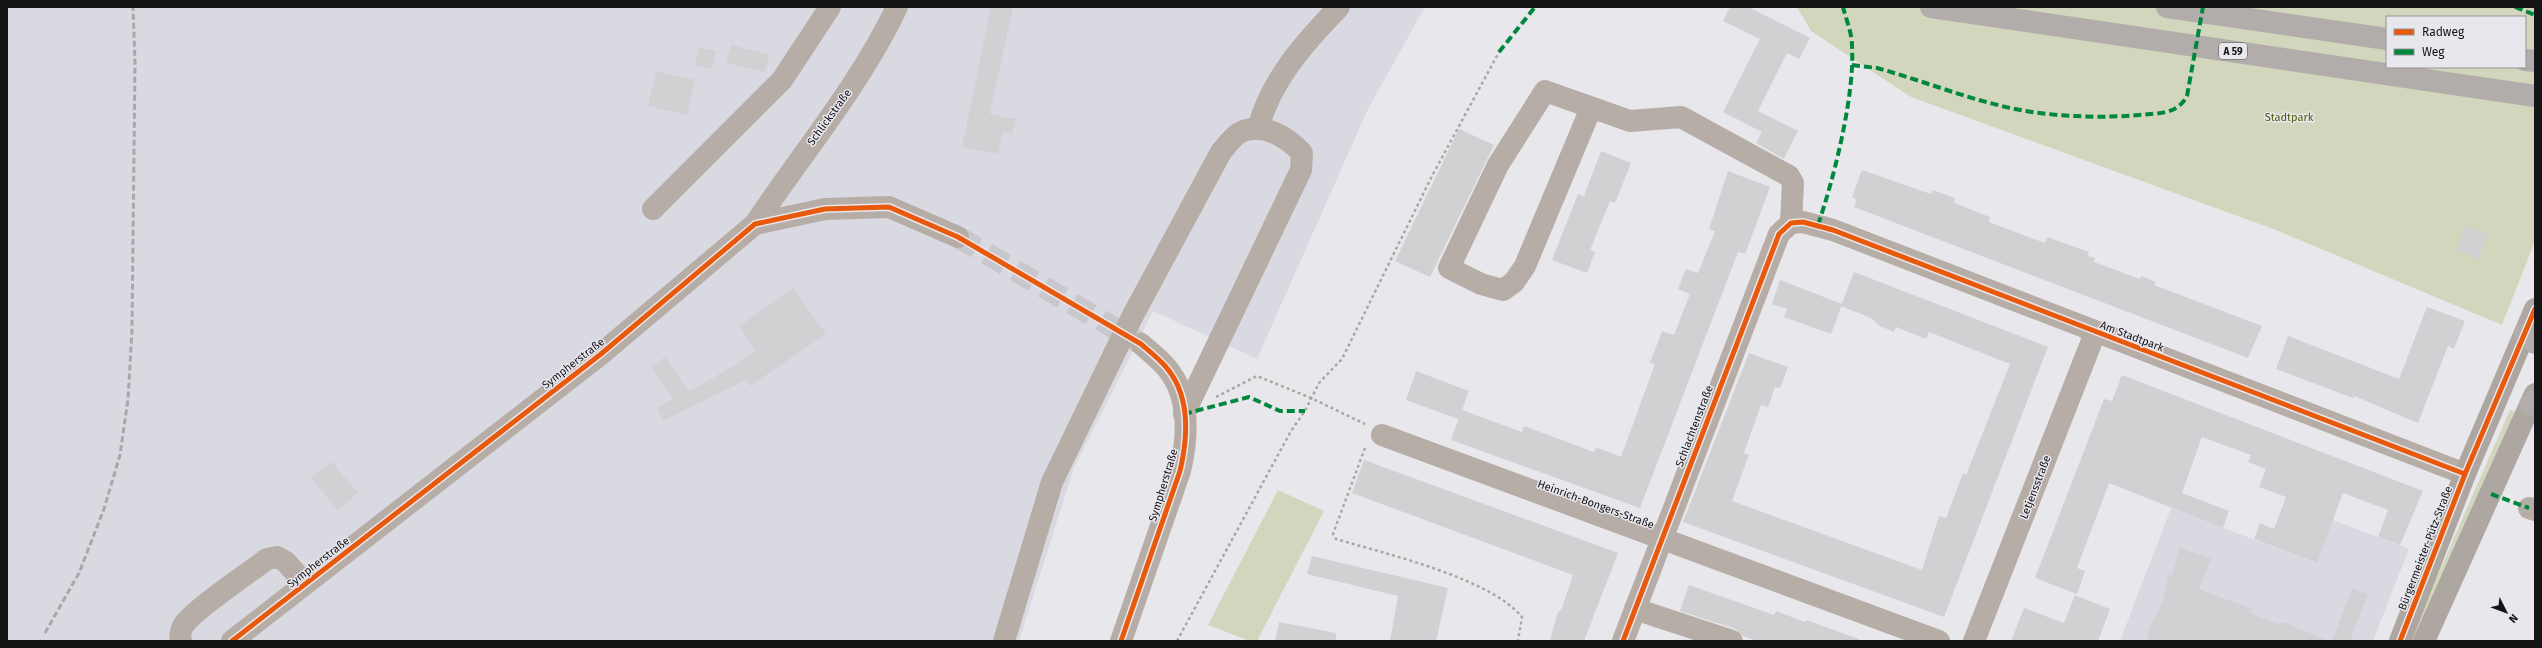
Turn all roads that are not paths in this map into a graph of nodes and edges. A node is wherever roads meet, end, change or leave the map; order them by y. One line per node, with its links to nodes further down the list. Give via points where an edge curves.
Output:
1 (830, 7): 10 (street, via 782,80)
2 (897, 7): 12 (street, Schlickstraße, via 863,72 793,167)
3 (1339, 7): 9 (street, via 1304,43 1264,106)
4 (1930, 7): 7 (highway, A 59)
5 (2167, 7): 6 (highway)
6 (2386, 39)
7 (2535, 96)
8 (1592, 108): 8 (street, via 1545,92 1498,165 1449,268 1480,284 1503,290 1514,282 1525,266); 11 (street, via 1630,122 1681,117 1780,170 1789,176 1793,183)
9 (1258, 129): 19 (street, via 1269,130 1294,144 1302,153 1301,170); 27 (street, via 1240,132 1221,152 1097,388 1052,482)
10 (653, 209)
11 (1791, 223): 15 (street, Am Stadtpark, via 1803,222 1833,230); 22 (street, Schlachtenstraße, via 1779,234)
12 (755, 224): 13 (street, Sympherstraße, via 825,208 889,207); 23 (street, Sympherstraße, via 601,354)
13 (958, 237)
14 (2535, 308): 16 (main road, Bürgermeister-Pütz-Straße)
15 (2095, 333): 21 (street, Am Stadtpark); 32 (street, Letjensstraße)
16 (2532, 337): 21 (main road, Bürgermeister-Pütz-Straße)
17 (1141, 344): 19 (street, Sympherstraße, via 1166,367 1180,390)
18 (2533, 400): 34 (main road)
19 (1184, 414): 28 (street, Sympherstraße, via 1186,442 1180,471)
20 (1377, 432): 22 (street, Heinrich-Bongers-Straße)
21 (2465, 474): 33 (main road, Bürgermeister-Pütz-Straße)
22 (1661, 538): 24 (street, Schlachtenstraße); 31 (street, Heinrich-Bongers-Straße)
23 (305, 584): 25 (street, via 286,562 277,557 267,559 195,614 184,626 180,635); 26 (street, Sympherstraße)
24 (1635, 609): 29 (street, Schlachtenstraße); 30 (street)
25 (181, 641)
26 (232, 641)
27 (1004, 641)
28 (1121, 641)
29 (1623, 641)
30 (1732, 641)
31 (1939, 641)
32 (1974, 641)
33 (2400, 641)
34 (2424, 641)

